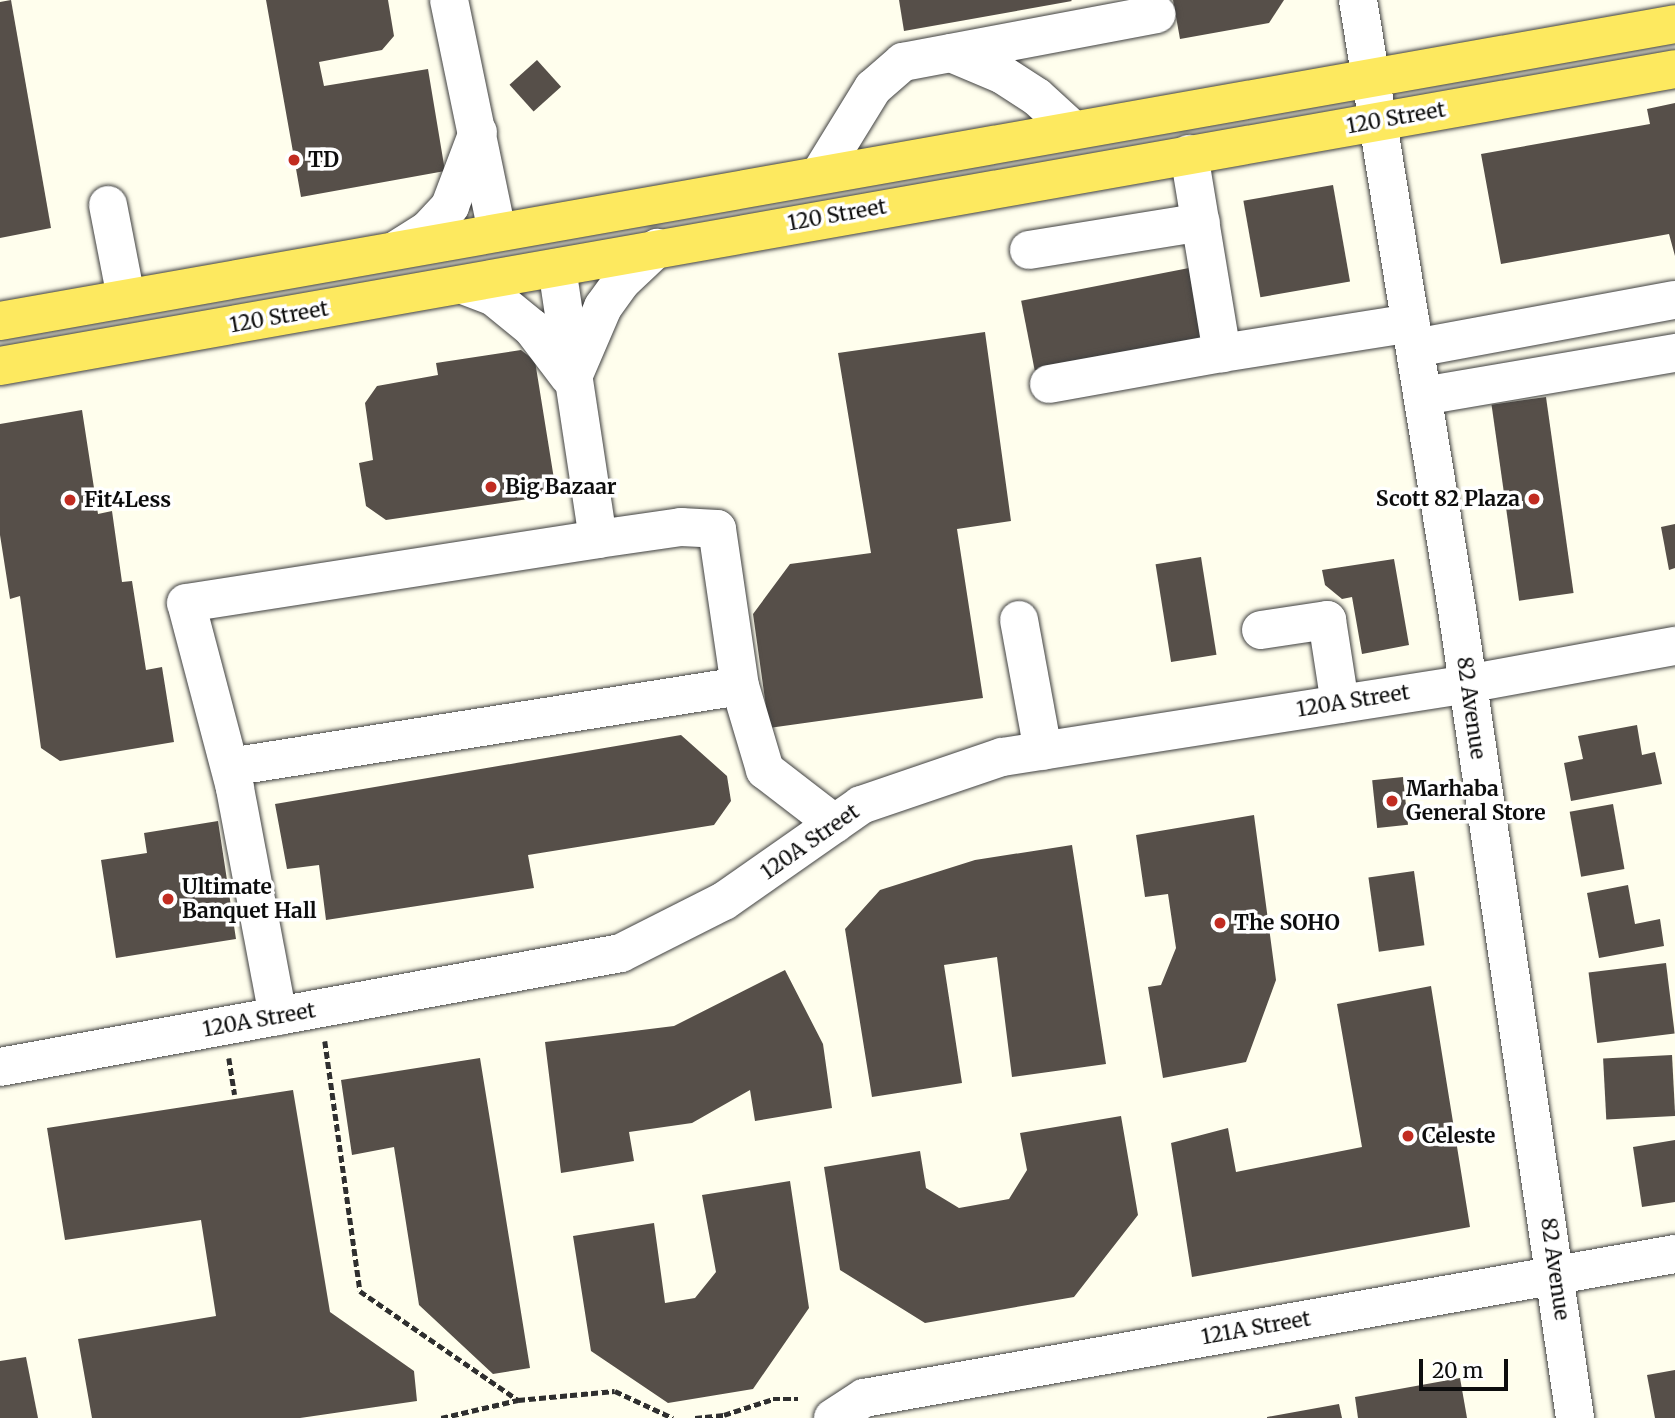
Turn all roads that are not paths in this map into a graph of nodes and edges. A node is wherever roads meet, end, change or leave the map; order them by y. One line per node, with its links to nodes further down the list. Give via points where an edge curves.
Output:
1 (449, 0): 10 (street)
2 (1358, 0): 7 (street, 82 Avenue)
3 (1157, 14): 5 (street)
4 (1675, 24): 7 (main road, 120 Street)
5 (951, 53): 9 (street, via 1003,75 1037,97); 12 (street, via 903,62 887,72)
6 (1675, 69): 8 (main road, 120 Street)
7 (1371, 75): 8 (street, 82 Avenue); 9 (main road, 120 Street)
8 (1380, 121): 11 (main road, 120 Street); 26 (street, 82 Avenue)
9 (1072, 129): 12 (main road, 120 Street)
10 (478, 132): 16 (street); 18 (street, via 450,206 427,231)
11 (1189, 154): 15 (street); 17 (main road, 120 Street)
12 (820, 174): 14 (main road, 120 Street)
13 (108, 205): 23 (street)
14 (639, 207): 16 (main road, 120 Street); 20 (main road, via 616,229 566,242 556,252)
15 (1200, 222): 19 (street); 27 (street)
16 (497, 232): 18 (main road, 120 Street); 22 (main road, via 496,246 486,257 442,273)
17 (657, 248): 20 (main road, 120 Street); 30 (street, via 621,282 603,307)
18 (396, 250): 23 (main road, 120 Street)
19 (1029, 250)
20 (557, 268): 21 (main road, 120 Street); 30 (street)
21 (463, 285): 22 (main road, 120 Street); 30 (street, via 494,297 532,328)
22 (417, 293): 29 (main road, 120 Street)
23 (126, 298): 25 (main road, 120 Street)
24 (1675, 300): 26 (street)
25 (0, 321)
26 (1413, 336): 27 (street); 32 (street, 82 Avenue)
27 (1222, 353): 31 (street)
28 (1675, 353): 32 (street)
29 (0, 366)
30 (572, 382): 33 (street)
31 (1049, 384)
32 (1423, 396): 37 (street, 82 Avenue)
33 (598, 540): 38 (street, via 681,527 717,529); 41 (street, via 186,603)
34 (1019, 620): 40 (street)
35 (1261, 630): 39 (street, via 1326,620)
36 (1675, 646): 37 (street, 120A Street)
37 (1467, 684): 39 (street, 120A Street); 46 (street, 82 Avenue)
38 (740, 686): 41 (street); 42 (street, via 765,770)
39 (1340, 704): 40 (street, 120A Street)
40 (1043, 751): 42 (street, 120A Street, via 1002,757 861,805)
41 (230, 767): 43 (street)
42 (835, 824): 43 (street, 120A Street, via 724,901 621,953)
43 (278, 1016): 44 (street, 120A Street)
44 (0, 1067)
45 (1675, 1254): 46 (street, 121A Street)
46 (1556, 1275): 47 (street, 121A Street, via 864,1398); 48 (street, 82 Avenue)
47 (836, 1414)
48 (1575, 1418)

